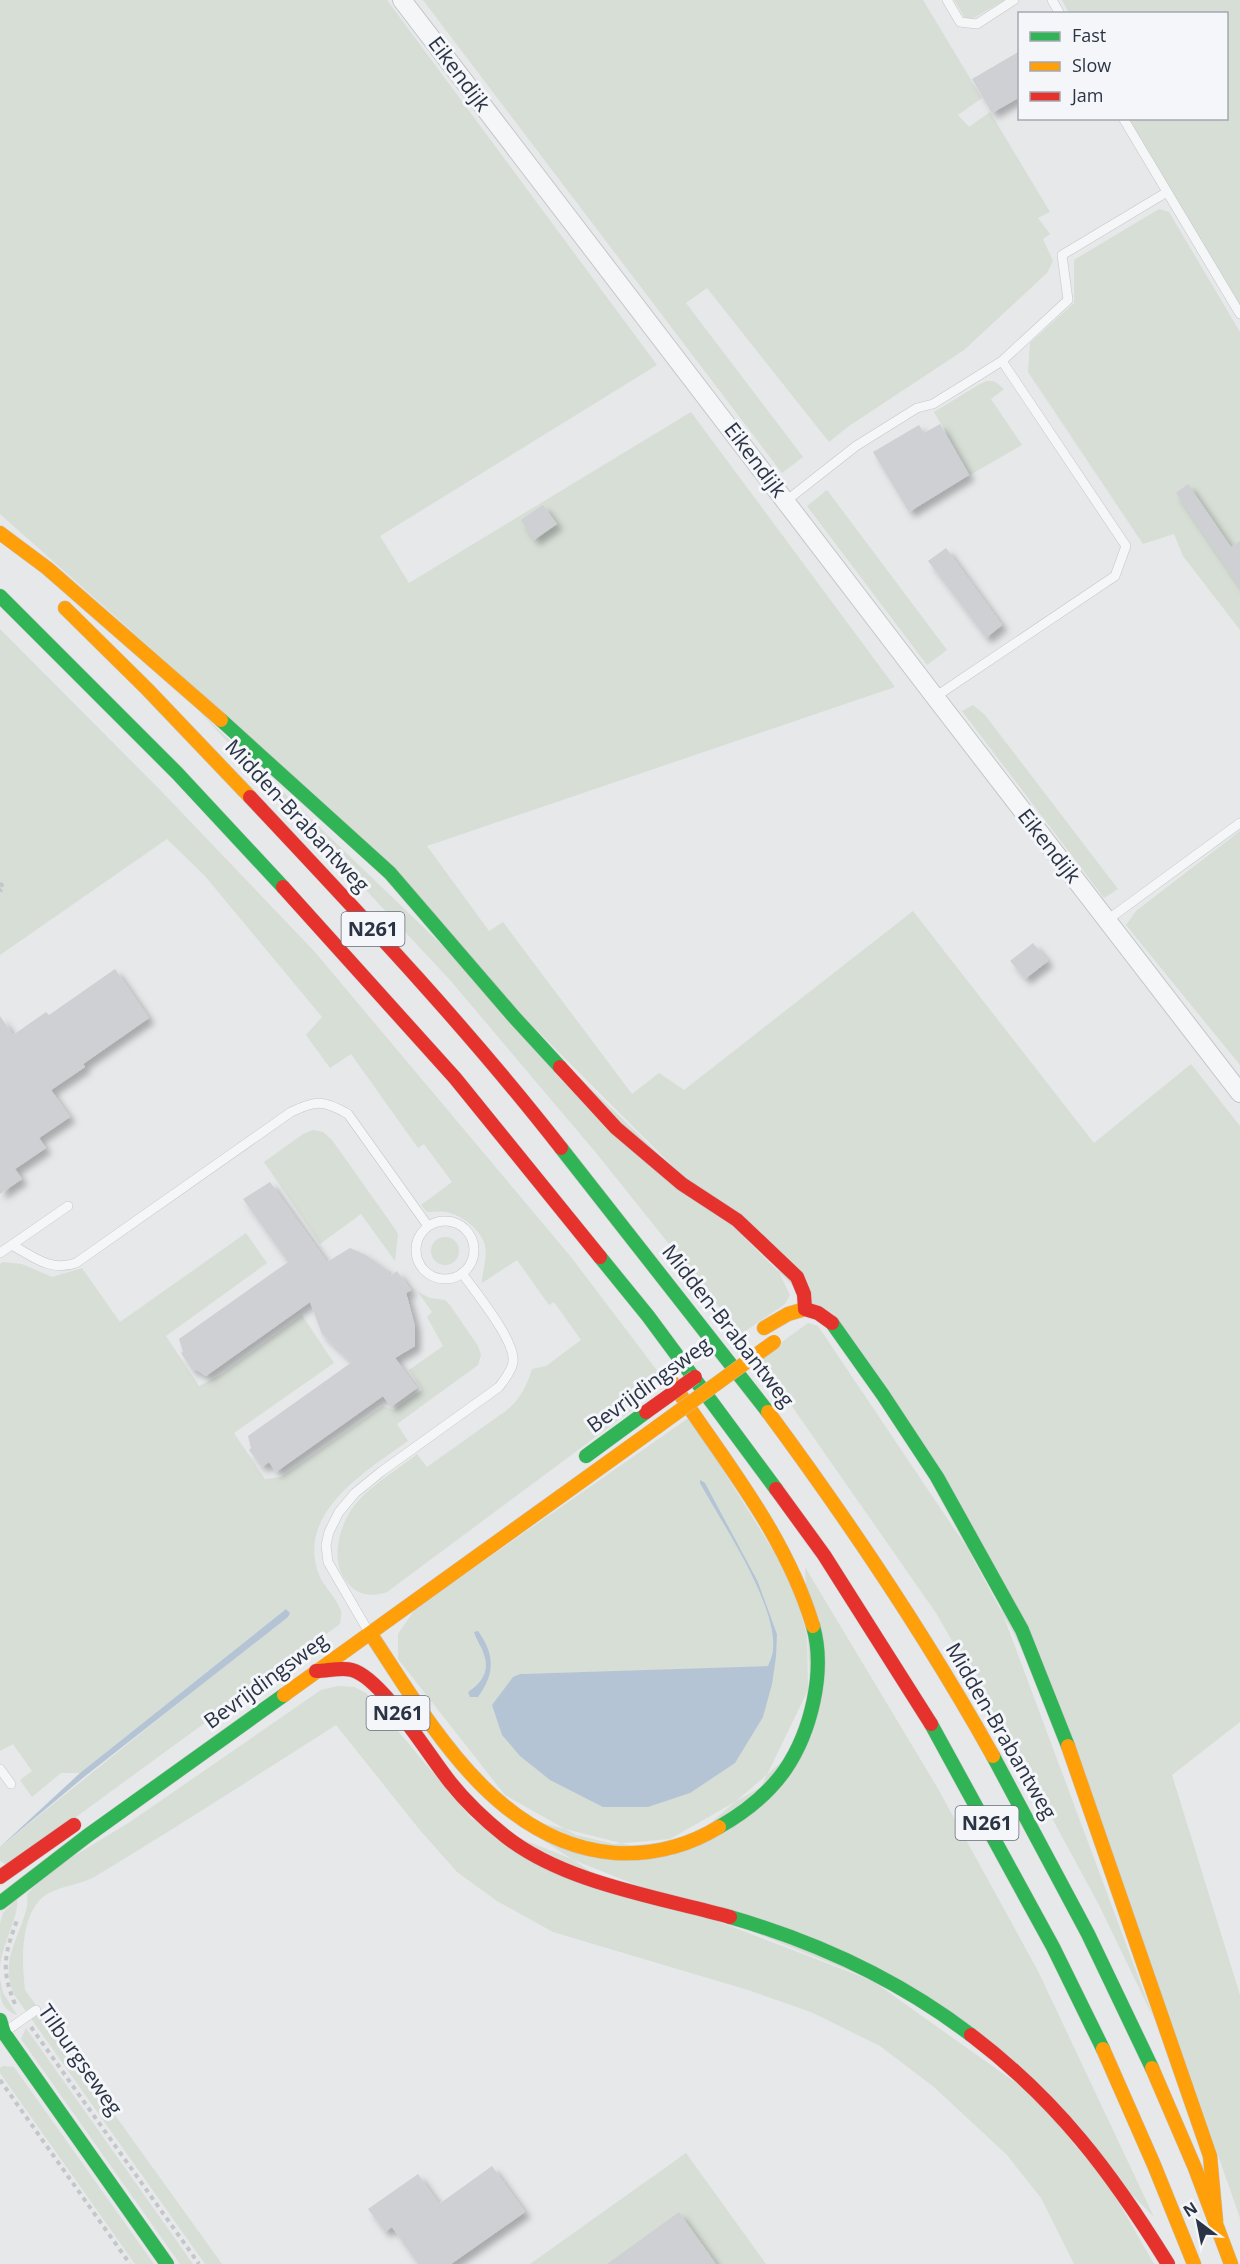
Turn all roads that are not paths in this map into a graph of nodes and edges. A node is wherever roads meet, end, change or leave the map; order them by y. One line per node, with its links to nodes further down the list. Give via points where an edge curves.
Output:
1 (402, 0): 8 (street, Eikendijk)
2 (947, 0): 3 (lane, via 960,22 977,24)
3 (1014, 0)
4 (1124, 120): 5 (lane)
5 (1167, 192): 6 (lane); 7 (lane, via 1062,255 1068,300)
6 (1240, 314)
7 (1002, 361): 8 (lane, via 856,446); 14 (lane, via 1126,546 1116,576)
8 (786, 501): 14 (street, Eikendijk)
9 (0, 533): 23 (main road, N261, via 47,568 188,689 390,873 616,1128 682,1184 737,1220 797,1277)
10 (0, 547): 11 (main road)
11 (17, 563)
12 (0, 596): 24 (main road, N261, via 177,773 404,1019)
13 (58, 602): 37 (main road, Midden-Brabantweg / N261, via 213,758 488,1057 746,1381 852,1529 948,1678 1043,1847 1132,2024)
14 (935, 697): 16 (street, Eikendijk)
15 (1240, 823): 16 (lane)
16 (1106, 921): 17 (street, Eikendijk)
17 (1240, 1092)
18 (68, 1206): 20 (lane)
19 (428, 1227): 20 (lane, via 348,1114 330,1104 309,1104 291,1112 76,1263 50,1266); 22 (lane, via 416,1250 422,1267 445,1279); 22 (lane, via 454,1222 469,1233 474,1250 469,1267)
20 (12, 1245): 21 (lane)
21 (0, 1254)
22 (462, 1273): 28 (lane, via 504,1333 512,1351 512,1368 499,1387 382,1471 339,1512 327,1538 328,1562)
23 (805, 1309): 25 (main road, via 781,1316); 28 (main road, Bevrijdingsweg, bridge, via 782,1336); 37 (main road, N261, via 833,1324 883,1395 937,1477 1022,1630 1061,1726 1210,2156)
24 (648, 1316): 28 (main road, N261, via 670,1380 759,1510 798,1577 815,1636 818,1667 805,1730 788,1766 764,1794 704,1838 641,1854 602,1852 545,1834 478,1782 424,1714); 40 (main road, N261, via 824,1555 958,1771 1097,2036)
25 (759, 1331)
26 (736, 1348): 27 (main road, Bevrijdingsweg, bridge)
27 (579, 1461)
28 (370, 1633): 29 (main road, Bevrijdingsweg)
29 (316, 1671): 34 (main road, Bevrijdingsweg); 39 (main road, N261, via 353,1670 374,1684 459,1793 520,1847 584,1877 763,1927 825,1949 865,1966 930,2004 1014,2068 1062,2115 1117,2182)
30 (0, 1769): 31 (lane)
31 (11, 1784)
32 (83, 1819): 33 (main road)
33 (0, 1876)
34 (0, 1903)
35 (36, 2010): 36 (lane)
36 (1, 2028): 38 (main road, via 11,2052)
37 (1216, 2221): 41 (main road, Midden-Brabantweg / N261)
38 (167, 2264)
39 (1168, 2264)
40 (1194, 2264)
41 (1231, 2264)

